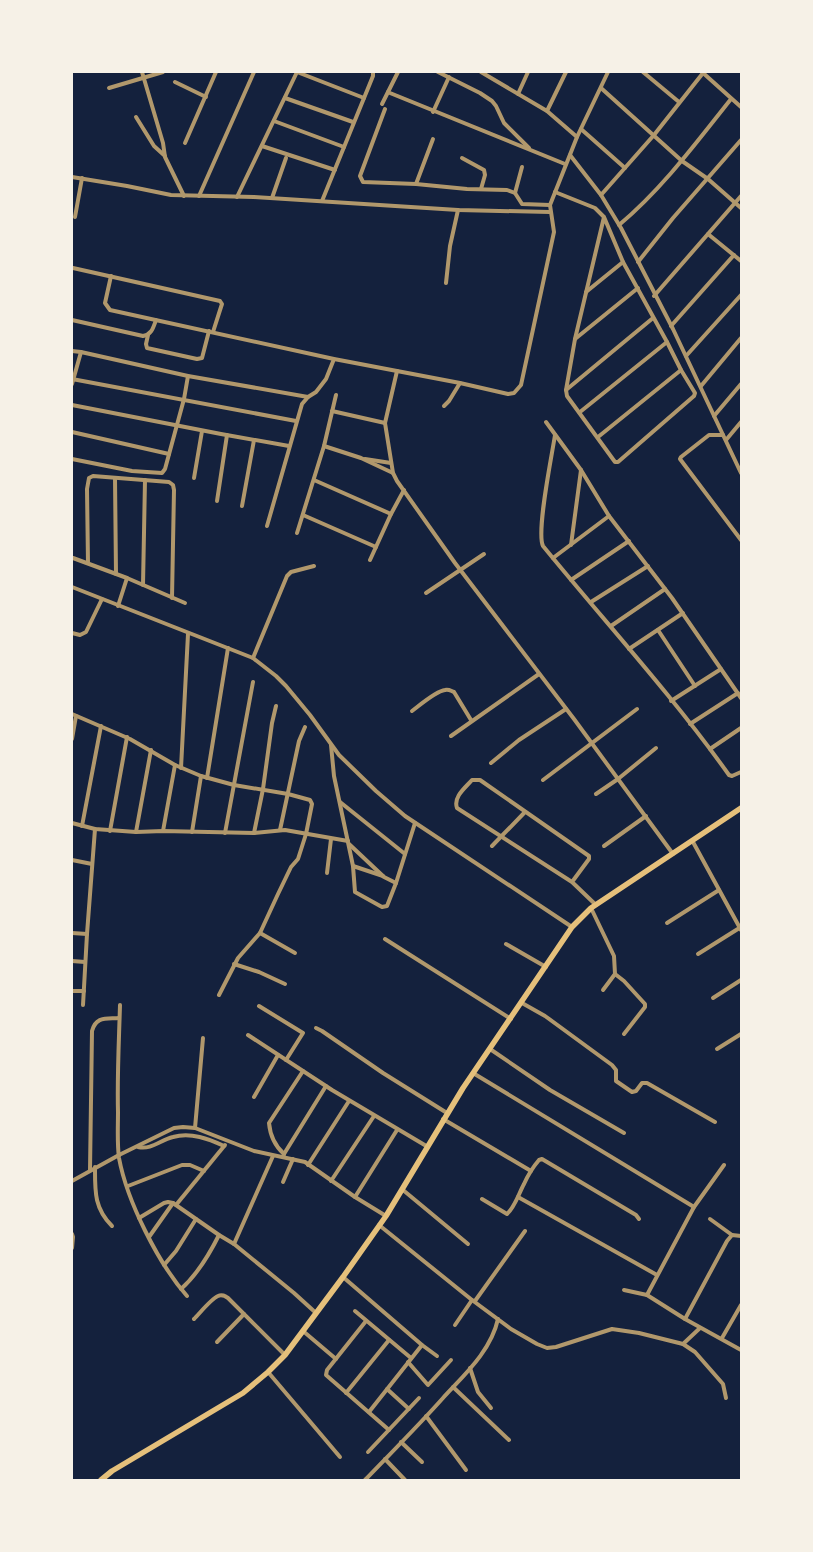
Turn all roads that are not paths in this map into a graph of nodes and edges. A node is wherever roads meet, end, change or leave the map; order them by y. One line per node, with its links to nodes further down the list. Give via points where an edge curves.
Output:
1 (142, 72): 17 (street)
2 (163, 72): 17 (street)
3 (216, 72): 23 (street)
4 (254, 72): 63 (street)
5 (297, 72): 24 (street); 25 (street)
6 (373, 72): 25 (street)
7 (398, 72): 21 (street)
8 (438, 72): 16 (street)
9 (481, 72): 15 (street)
10 (528, 72): 22 (street)
11 (566, 72): 31 (street)
12 (608, 72): 20 (street)
13 (643, 72): 27 (street)
14 (703, 72): 26 (street); 27 (street)
15 (487, 73): 22 (street)
16 (448, 77): 32 (street); 44 (street, via 492,101 504,123)
17 (144, 79): 19 (street); 46 (street)
18 (175, 82): 23 (street)
19 (109, 88)
20 (601, 88): 36 (street); 37 (street)
21 (388, 92): 28 (street); 32 (street)
22 (518, 94): 31 (street)
23 (206, 97): 41 (street)
24 (285, 98): 34 (street); 35 (street)
25 (364, 98): 35 (street)
26 (731, 100): 29 (street); 49 (street)
27 (679, 102): 37 (street)
28 (382, 104)
29 (741, 107)
30 (385, 109): 57 (street, via 360,178 365,183)
31 (548, 111): 38 (street)
32 (433, 112): 44 (street)
33 (136, 117): 46 (street, via 154,146)
34 (274, 121): 42 (street); 43 (street)
35 (353, 122): 43 (street)
36 (581, 129): 38 (street); 52 (street)
37 (654, 135): 49 (street); 52 (street)
38 (577, 136): 45 (street)
39 (433, 139): 57 (street)
40 (741, 140): 56 (street)
41 (185, 143)
42 (262, 146): 53 (street); 65 (street)
43 (344, 147): 53 (street)
44 (530, 150): 50 (street)
45 (570, 155): 50 (street); 61 (street)
46 (165, 157): 62 (street)
47 (286, 158): 66 (street)
48 (462, 158): 58 (street, via 484,170)
49 (682, 161): 56 (street); 75 (street)
50 (565, 164): 59 (street)
51 (522, 167): 60 (street)
52 (625, 168): 61 (street)
53 (335, 170): 67 (street)
54 (72, 177): 55 (street)
55 (82, 178): 62 (street, via 160,194); 74 (street)
56 (708, 179): 68 (street); 80 (street)
57 (416, 184): 58 (street)
58 (481, 189): 60 (street)
59 (555, 192): 69 (street); 73 (street, via 595,208)
60 (516, 193): 69 (street, via 522,204)
61 (601, 195): 75 (street)
62 (184, 196): 63 (street)
63 (199, 196): 65 (street)
64 (741, 196): 68 (street)
65 (237, 197): 66 (street)
66 (272, 198): 67 (street)
67 (322, 201): 71 (street)
68 (734, 203): 70 (street); 76 (street)
69 (550, 205): 72 (street)
70 (741, 208)
71 (458, 210): 72 (street); 83 (street, via 450,246)
72 (550, 212): 105 (street, via 554,232 521,385 514,393 508,394)
73 (604, 216): 79 (street); 85 (street)
74 (75, 217)
75 (619, 226): 80 (street)
76 (708, 234): 77 (street); 87 (street)
77 (734, 255): 78 (street); 91 (street)
78 (741, 261)
79 (623, 262): 84 (street); 85 (street)
80 (638, 262): 87 (street)
81 (72, 269): 82 (street)
82 (111, 276): 90 (street, via 105,297 107,308); 92 (street, via 220,301 221,308)
83 (446, 283)
84 (638, 288): 88 (street); 95 (street)
85 (586, 293): 95 (street)
86 (741, 294): 99 (street)
87 (654, 296): 91 (street)
88 (653, 318): 96 (street); 109 (street)
89 (72, 320): 93 (street)
90 (156, 320): 92 (street); 93 (street)
91 (671, 326): 99 (street)
92 (211, 331): 93 (street, via 202,358 197,359 147,348); 100 (street)
93 (148, 335)
94 (741, 338): 108 (street)
95 (574, 339): 109 (street)
96 (667, 342): 101 (street); 116 (street)
97 (72, 351): 98 (street)
98 (81, 352): 103 (street); 104 (street)
99 (686, 356): 108 (street)
100 (334, 359): 102 (street); 111 (street, via 326,379 316,392)
101 (681, 370): 128 (street); 128 (street, via 694,396 620,461 615,462)
102 (397, 371): 105 (street); 121 (street)
103 (188, 376): 111 (street); 112 (street)
104 (73, 379): 106 (street); 112 (street)
105 (460, 383): 114 (street)
106 (72, 384)
107 (741, 384): 117 (street)
108 (701, 386): 117 (street)
109 (566, 390): 116 (street, via 567,396)
110 (336, 395): 115 (street)
111 (308, 397): 118 (street, via 302,404)
112 (184, 400): 118 (street); 122 (street)
113 (72, 405): 122 (street)
114 (444, 406)
115 (332, 411): 121 (street); 132 (street)
116 (580, 412): 128 (street)
117 (714, 416): 127 (street)
118 (296, 421): 131 (street)
119 (546, 422): 126 (street)
120 (741, 422): 130 (street)
121 (385, 423): 137 (street)
122 (177, 426): 123 (street); 133 (street)
123 (202, 431): 125 (street); 143 (street)
124 (72, 432): 133 (street)
125 (227, 435): 129 (street); 147 (street)
126 (555, 435): 139 (street); 160 (street, via 541,522 541,541)
127 (723, 435): 130 (street); 154 (street, via 709,435 680,459)
128 (598, 437)
129 (254, 440): 131 (street); 148 (street)
130 (726, 440): 138 (street)
131 (289, 446): 152 (street)
132 (324, 446): 134 (street); 145 (street)
133 (169, 454): 135 (street, via 165,470 157,474)
134 (361, 458): 137 (street); 141 (street)
135 (72, 459)
136 (741, 462): 138 (street)
137 (391, 463): 141 (street)
138 (737, 466): 140 (street)
139 (581, 470): 151 (street); 156 (street)
140 (741, 473)
141 (393, 474): 146 (street)
142 (115, 478): 144 (street); 162 (street, via 89,478 86,489); 166 (street)
143 (194, 478)
144 (145, 480): 169 (street); 173 (street, via 169,482 173,485)
145 (314, 480): 149 (street); 150 (street)
146 (404, 490): 149 (street); 165 (street)
147 (217, 501)
148 (242, 506)
149 (391, 514): 157 (street)
150 (304, 515): 153 (street); 157 (street)
151 (609, 516): 155 (street); 156 (street)
152 (267, 526)
153 (297, 534)
154 (741, 540)
155 (629, 541): 164 (street); 168 (street)
156 (570, 545): 160 (street)
157 (376, 547): 161 (street)
158 (484, 554): 165 (street)
159 (73, 558): 162 (street)
160 (553, 558): 168 (street)
161 (370, 560)
162 (88, 563): 166 (street)
163 (314, 566): 186 (street, via 291,572 287,576)
164 (648, 566): 171 (street); 175 (street)
165 (459, 568): 172 (street); 188 (street)
166 (116, 574): 167 (street)
167 (127, 578): 169 (street); 177 (street)
168 (571, 580): 175 (street)
169 (143, 585): 173 (street)
170 (72, 588): 174 (street)
171 (665, 590): 178 (street); 179 (street)
172 (426, 593)
173 (172, 598): 176 (street)
174 (102, 599): 177 (street); 181 (street, via 86,632)
175 (591, 602): 179 (street)
176 (184, 603)
177 (118, 606): 182 (street)
178 (683, 614): 180 (street); 187 (street)
179 (611, 626): 185 (street)
180 (658, 630): 185 (street); 190 (street)
181 (74, 634): 183 (street)
182 (188, 634): 184 (street); 214 (street)
183 (72, 640)
184 (228, 648): 186 (street); 217 (street)
185 (629, 649): 193 (street)
186 (253, 658): 208 (street, via 286,686)
187 (721, 668): 190 (street); 191 (street)
188 (539, 674): 195 (street); 199 (street)
189 (253, 682): 220 (street)
190 (695, 686): 193 (street)
191 (738, 693): 192 (street); 200 (street)
192 (741, 698)
193 (671, 701): 200 (street)
194 (276, 706): 221 (street)
195 (566, 709): 207 (street); 212 (street)
196 (637, 709): 207 (street)
197 (412, 711): 199 (street, via 444,690 450,690 454,692)
198 (74, 715): 201 (street); 206 (street)
199 (471, 720): 204 (street)
200 (690, 724): 210 (street)
201 (101, 726): 205 (street); 230 (street)
202 (305, 727): 222 (street, via 299,740)
203 (741, 728): 210 (street)
204 (450, 736)
205 (127, 737): 211 (street); 232 (street)
206 (72, 739)
207 (592, 744): 218 (street); 219 (street)
208 (331, 745): 224 (street); 229 (street, via 376,791)
209 (656, 748): 218 (street)
210 (710, 749): 215 (street, via 729,775)
211 (150, 750): 213 (street); 235 (street)
212 (491, 762)
213 (176, 765): 214 (street); 234 (street)
214 (181, 768): 216 (street)
215 (741, 772)
216 (201, 776): 217 (street); 236 (street)
217 (207, 778): 220 (street)
218 (618, 779): 223 (street); 227 (street)
219 (543, 780)
220 (234, 785): 221 (street); 237 (street)
221 (263, 789): 222 (street); 238 (street)
222 (288, 794): 233 (street); 239 (street, via 307,798 312,804)
223 (596, 794)
224 (340, 802): 242 (street); 246 (street)
225 (741, 808): 243 (main road)
226 (525, 812): 240 (street); 240 (street, via 480,780 472,780 457,798 456,806); 253 (street, via 590,856)
227 (646, 816): 245 (street); 247 (street)
228 (72, 823): 230 (street)
229 (415, 823): 246 (street); 258 (street)
230 (82, 826): 231 (street)
231 (95, 829): 232 (street); 249 (street)
232 (110, 830): 235 (street)
233 (280, 830): 238 (street); 239 (street)
234 (163, 831): 235 (street); 236 (street)
235 (136, 832)
236 (192, 832): 237 (street)
237 (225, 833): 238 (street)
238 (254, 833)
239 (306, 834): 241 (street); 261 (street, via 300,854)
240 (500, 837): 244 (street); 253 (street)
241 (332, 838): 242 (street); 251 (street)
242 (348, 842): 250 (street); 252 (street)
243 (693, 842): 247 (main road); 255 (street)
244 (492, 846)
245 (604, 846)
246 (405, 854): 254 (street)
247 (674, 854): 256 (main road)
248 (72, 860): 249 (street)
249 (92, 864): 262 (street)
250 (353, 866): 252 (street); 254 (street, via 355,892 382,907 385,908 388,904)
251 (327, 873)
252 (384, 877): 254 (street)
253 (572, 882): 256 (street)
254 (396, 883)
255 (719, 890): 257 (street); 259 (street)
256 (594, 907): 258 (main road); 271 (street, via 614,956)
257 (667, 923)
258 (572, 927): 270 (main road)
259 (740, 928): 266 (street)
260 (72, 933): 262 (street)
261 (260, 933): 265 (street); 269 (street)
262 (87, 934): 268 (street)
263 (384, 939): 284 (street)
264 (506, 944): 270 (street)
265 (295, 953)
266 (698, 954)
267 (72, 962): 268 (street)
268 (85, 962): 276 (street)
269 (234, 964): 273 (street); 277 (street)
270 (546, 967): 279 (main road)
271 (615, 974): 274 (street); 286 (street, via 645,1004)
272 (741, 980): 278 (street)
273 (286, 984)
274 (603, 990)
275 (72, 991): 276 (street)
276 (84, 991): 280 (street)
277 (219, 994)
278 (713, 998)
279 (522, 1003): 284 (main road); 302 (street, via 545,1016 612,1065 616,1070 616,1081 631,1092 636,1091 642,1083 647,1083)
280 (83, 1005)
281 (120, 1005): 283 (street)
282 (259, 1006): 293 (street, via 303,1033)
283 (119, 1018): 310 (street); 317 (street, via 99,1020 95,1022 92,1031)
284 (511, 1019): 290 (main road)
285 (316, 1028): 299 (street)
286 (624, 1034)
287 (741, 1034): 291 (street)
288 (248, 1035): 292 (street)
289 (203, 1038): 303 (street)
290 (490, 1049): 295 (main road); 305 (street, via 550,1090)
291 (717, 1049)
292 (278, 1055): 293 (street); 297 (street)
293 (286, 1060): 294 (street)
294 (303, 1071): 296 (street); 312 (street, via 269,1123 269,1130)
295 (473, 1073): 299 (main road); 329 (street)
296 (326, 1086): 298 (street); 312 (street)
297 (254, 1097)
298 (349, 1100): 300 (street); 314 (street)
299 (447, 1113): 301 (main road)
300 (374, 1116): 304 (street); 320 (street)
301 (443, 1119): 309 (main road); 318 (street)
302 (715, 1122)
303 (195, 1128): 306 (street); 307 (street, via 174,1128)
304 (397, 1130): 309 (street); 325 (street)
305 (624, 1133)
306 (228, 1142): 308 (street); 311 (street)
307 (138, 1146): 308 (street, via 145,1148 182,1135 209,1139); 310 (street)
308 (224, 1146): 319 (street)
309 (428, 1147): 324 (main road)
310 (119, 1154): 316 (street); 323 (street)
311 (273, 1156): 312 (street); 343 (street)
312 (283, 1156): 313 (street)
313 (293, 1159): 314 (street); 322 (street)
314 (308, 1165): 320 (street)
315 (724, 1165): 329 (street)
316 (95, 1167): 317 (street); 336 (street, via 97,1203 103,1218)
317 (90, 1170): 321 (street)
318 (531, 1170): 326 (street); 333 (street, via 542,1159 636,1215)
319 (204, 1171): 323 (street, via 190,1165 182,1165); 328 (street)
320 (331, 1180): 325 (street)
321 (72, 1181)
322 (283, 1182)
323 (128, 1186): 331 (street)
324 (403, 1190): 330 (main road); 344 (street)
325 (355, 1197): 330 (street)
326 (518, 1197): 327 (street, via 507,1214); 347 (street)
327 (482, 1199)
328 (174, 1204): 331 (street, via 164,1203); 332 (street); 342 (street)
329 (694, 1208): 347 (street)
330 (386, 1216): 335 (main road)
331 (139, 1218): 342 (street)
332 (196, 1219): 339 (street); 346 (street)
333 (638, 1219)
334 (710, 1219): 340 (street)
335 (379, 1225): 348 (main road); 353 (street)
336 (112, 1226)
337 (525, 1231): 353 (street)
338 (72, 1234): 345 (street)
339 (219, 1235): 343 (street); 349 (street, via 200,1268)
340 (732, 1235): 341 (street); 358 (street)
341 (741, 1236)
342 (149, 1237): 346 (street)
343 (234, 1244): 356 (street)
344 (468, 1244)
345 (72, 1248)
346 (164, 1265): 349 (street)
347 (657, 1274): 351 (street)
348 (343, 1277): 356 (main road); 369 (street)
349 (181, 1288): 352 (street)
350 (624, 1290): 351 (street)
351 (647, 1295): 358 (street)
352 (187, 1296)
353 (474, 1301): 360 (street); 362 (street)
354 (741, 1305): 365 (street)
355 (355, 1311): 361 (street)
356 (316, 1313): 364 (main road)
357 (244, 1314): 359 (street, via 228,1298 219,1295); 367 (street); 371 (street)
358 (685, 1318): 363 (street)
359 (194, 1319)
360 (498, 1319): 368 (street, via 537,1344 548,1348 612,1329); 376 (street, via 496,1329 484,1350)
361 (366, 1321): 366 (street); 373 (street)
362 (455, 1325)
363 (700, 1328): 365 (street); 368 (street)
364 (303, 1331): 371 (main road); 373 (street)
365 (722, 1338): 370 (street)
366 (389, 1340): 374 (street); 380 (street)
367 (217, 1342)
368 (683, 1344): 382 (street, via 695,1352 723,1384)
369 (422, 1345): 372 (street); 374 (street)
370 (741, 1350)
371 (285, 1355): 377 (main road)
372 (437, 1356)
373 (336, 1358): 380 (street, via 326,1375)
374 (409, 1360): 375 (street, via 428,1385); 379 (street)
375 (451, 1360)
376 (470, 1368): 378 (street); 383 (street, via 478,1392)
377 (268, 1372): 391 (street); 395 (main road, via 242,1393 118,1467)
378 (453, 1387): 386 (street); 388 (street)
379 (387, 1389): 384 (street); 385 (street)
380 (346, 1393): 385 (street)
381 (419, 1398): 384 (street)
382 (726, 1398)
383 (491, 1408)
384 (409, 1409): 387 (street)
385 (369, 1412): 387 (street)
386 (426, 1416): 389 (street); 394 (street)
387 (390, 1430): 390 (street)
388 (509, 1440)
389 (402, 1442): 392 (street); 393 (street)
390 (368, 1452)
391 (340, 1457)
392 (385, 1459): 396 (street); 397 (street)
393 (422, 1462)
394 (466, 1470)
395 (101, 1480)
396 (365, 1480)
397 (405, 1480)

